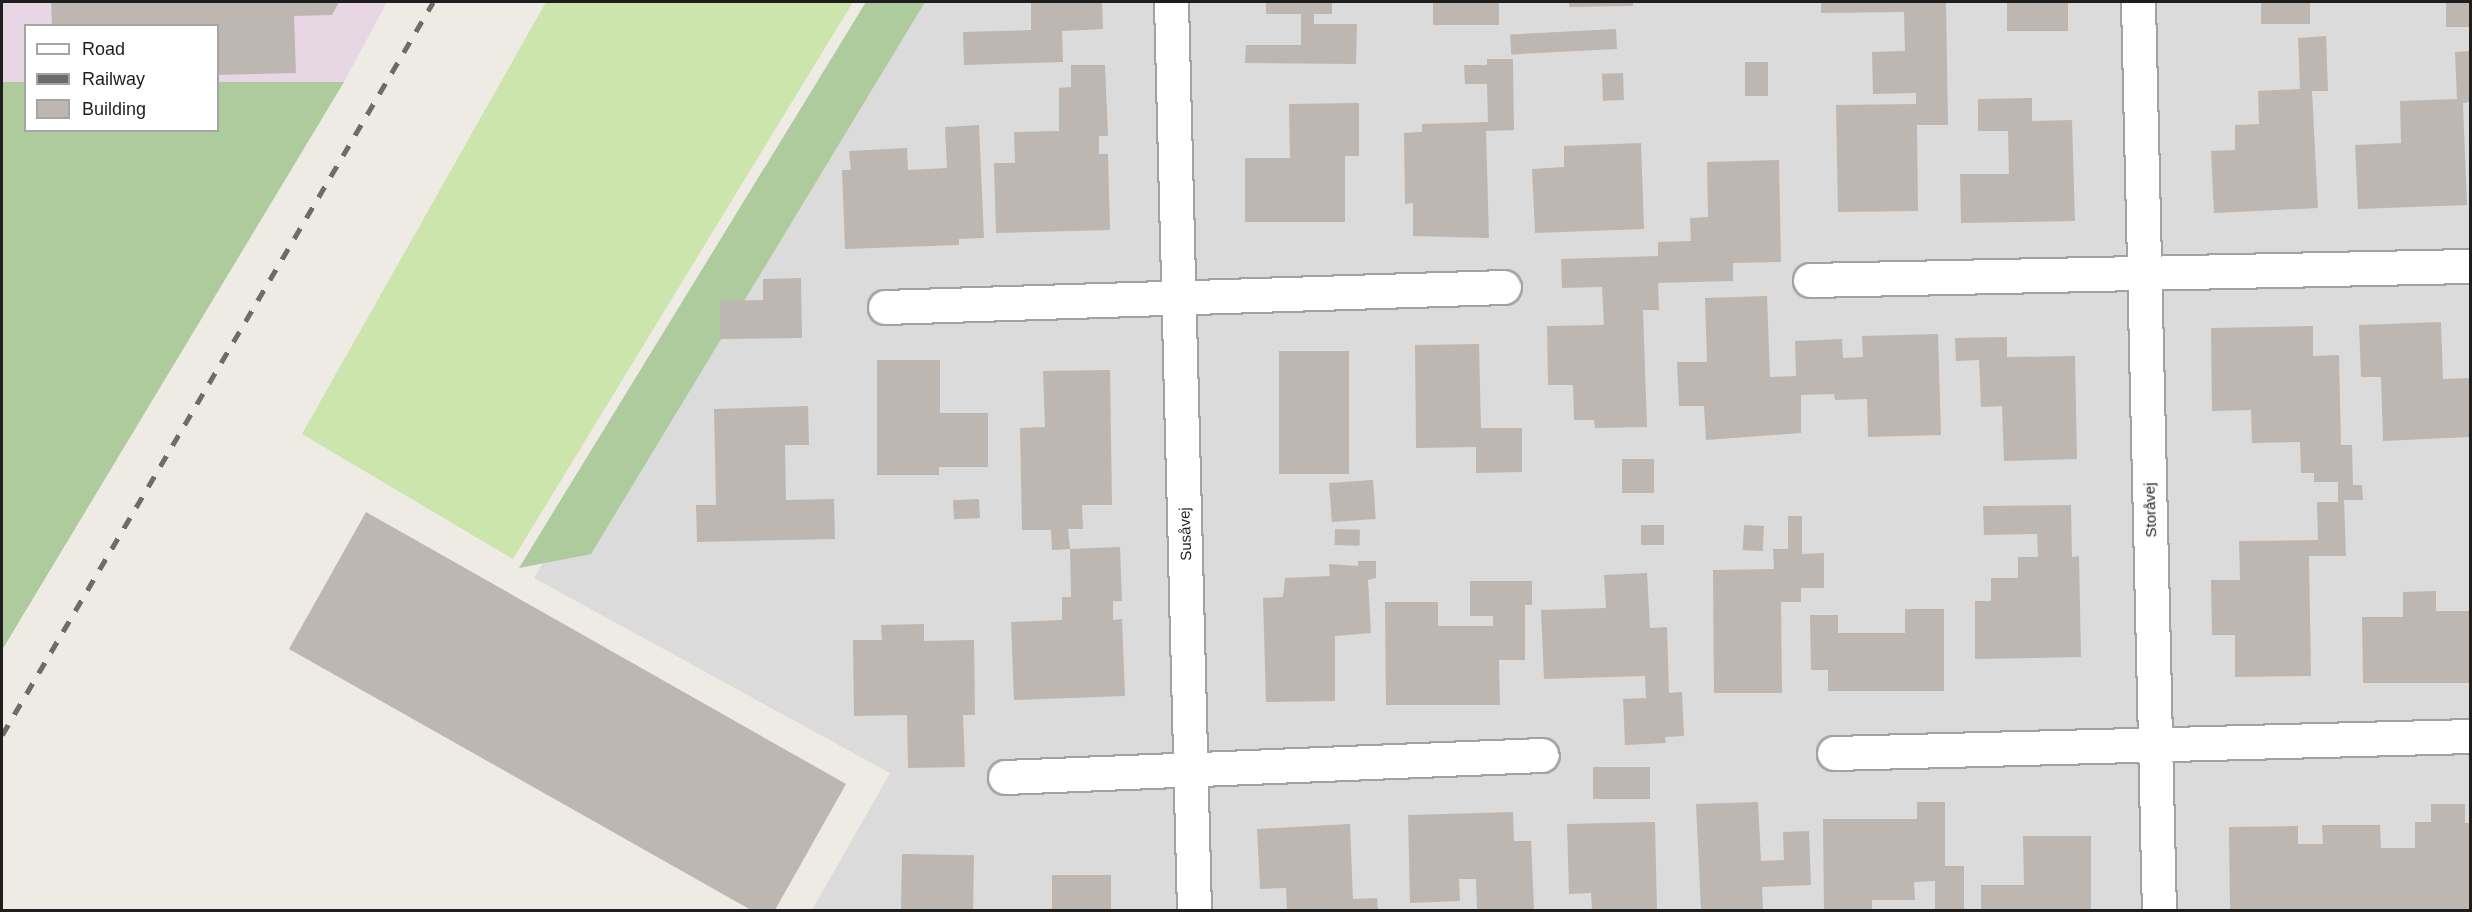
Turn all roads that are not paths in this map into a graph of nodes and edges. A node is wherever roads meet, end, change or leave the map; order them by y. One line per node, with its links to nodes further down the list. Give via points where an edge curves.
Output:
1 (1172, 2): 7 (street, Susåvej)
2 (2138, 2): 4 (street, Storåvej)
3 (2470, 266): 4 (street)
4 (2144, 273): 5 (street); 10 (street, Storåvej)
5 (1810, 280)
6 (1504, 287): 7 (street)
7 (1179, 295): 8 (street); 13 (street, Susåvej)
8 (885, 307)
9 (2470, 736): 10 (street)
10 (2156, 747): 11 (street); 16 (street, Storåvej)
11 (1834, 753)
12 (1542, 755): 13 (street)
13 (1192, 773): 14 (street); 15 (street, Susåvej)
14 (1005, 777)
15 (1194, 910)
16 (2159, 910)

